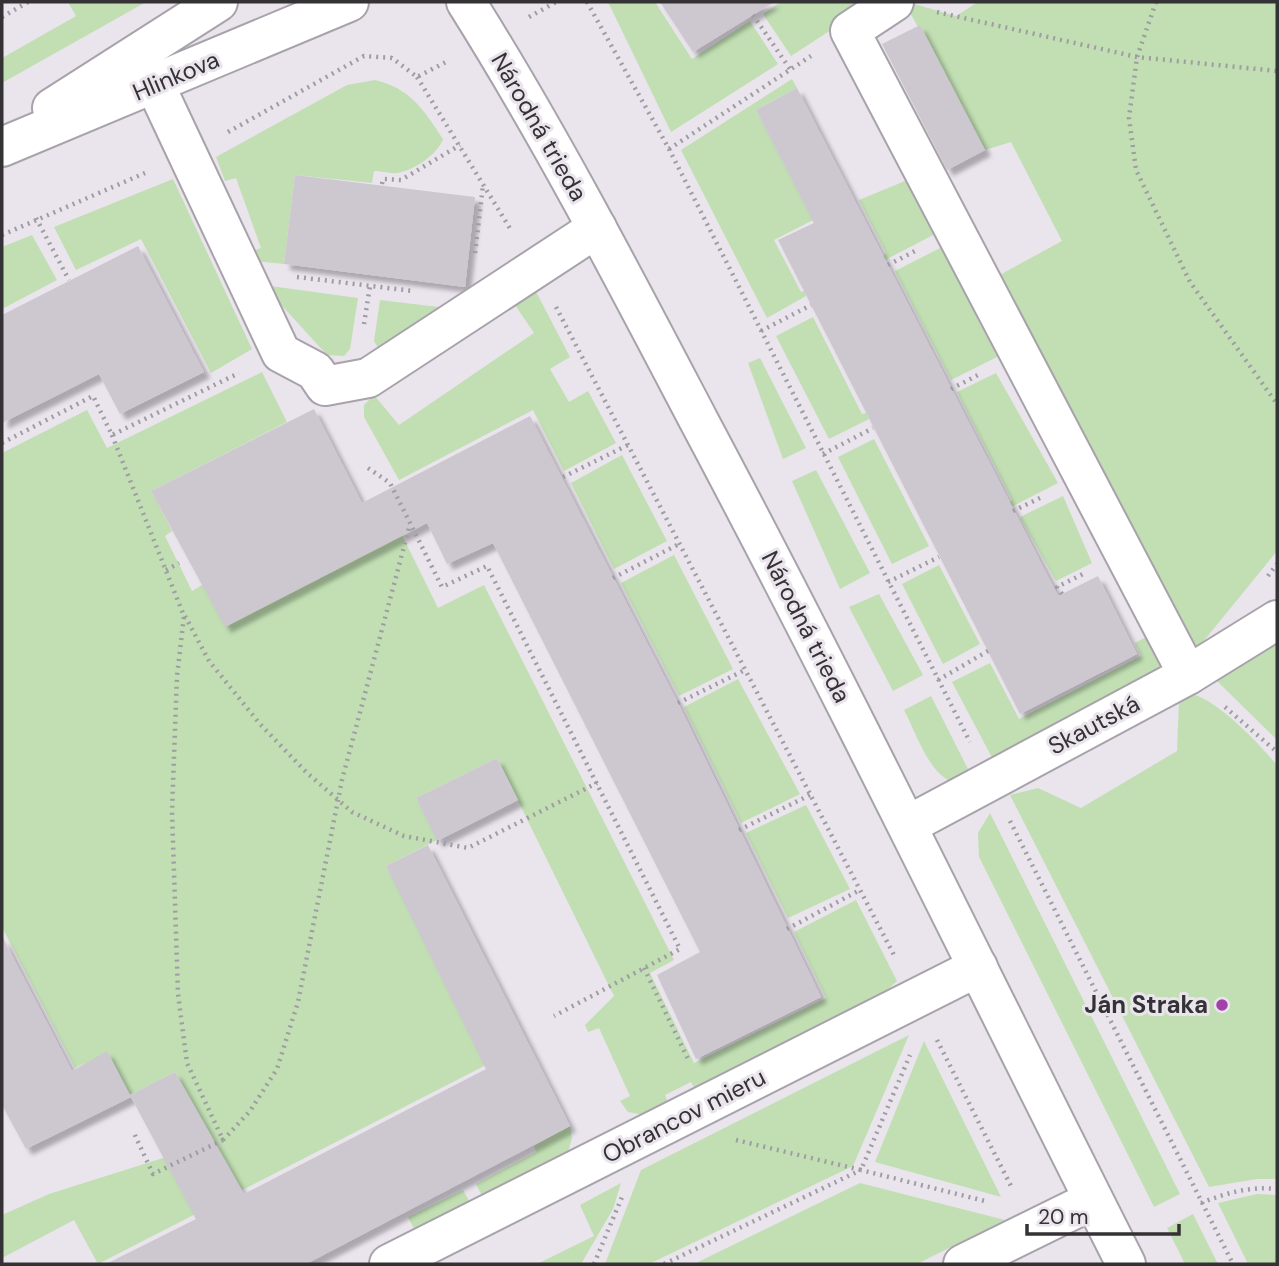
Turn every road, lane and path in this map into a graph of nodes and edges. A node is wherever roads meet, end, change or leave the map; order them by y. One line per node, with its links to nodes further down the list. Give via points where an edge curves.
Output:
1 (29, 2): 10 (path)
2 (218, 2): 17 (street, Hlinkova)
3 (349, 2): 16 (street, Hlinkova)
4 (466, 2): 24 (street, Národná trieda)
5 (587, 2): 20 (path)
6 (894, 2): 11 (street)
7 (1156, 2): 12 (path)
8 (934, 11): 12 (path)
9 (753, 15): 13 (path)
10 (2, 17)
11 (850, 31): 13 (path); 51 (street)
12 (1137, 57): 14 (path); 32 (path, via 1129,118 1136,170 1191,282)
13 (790, 69): 20 (path)
14 (1277, 71)
15 (417, 77): 18 (path)
16 (155, 85): 19 (street, Hlinkova); 26 (street)
17 (2, 140)
18 (460, 145): 21 (path, via 401,180 383,179); 22 (path)
19 (2, 147)
20 (669, 149): 30 (path)
21 (382, 184)
22 (483, 184): 25 (path); 29 (path)
23 (36, 218): 27 (path)
24 (597, 228): 25 (street); 59 (street, Národná trieda)
25 (535, 267): 29 (street); 36 (path)
26 (242, 271): 29 (path); 31 (street)
27 (69, 280)
28 (811, 304): 30 (path)
29 (469, 305): 31 (street, via 368,378 325,386 315,371)
30 (761, 331): 37 (path)
31 (281, 353): 34 (path)
32 (1277, 404)
33 (873, 428): 37 (path)
34 (112, 435): 35 (path, via 93,396); 44 (path)
35 (2, 443)
36 (630, 444): 39 (path); 41 (path)
37 (822, 454): 46 (path)
38 (368, 468): 40 (path, via 390,483)
39 (563, 477)
40 (410, 523): 56 (path, via 442,587 487,566); 58 (path)
41 (681, 543): 45 (path); 50 (path)
42 (939, 556): 46 (path)
43 (178, 563): 44 (path)
44 (166, 570): 47 (path)
45 (613, 578)
46 (888, 582): 52 (path)
47 (184, 616): 58 (path, via 209,661 260,724); 70 (path, via 172,811 178,994 187,1063)
48 (1277, 620): 51 (street, Skautská)
49 (988, 651): 52 (path)
50 (747, 669): 53 (path); 57 (path)
51 (1188, 675): 54 (path); 55 (street, Skautská)
52 (938, 680): 55 (path)
53 (678, 703)
54 (1277, 752)
55 (990, 781): 59 (street, Skautská); 75 (path)
56 (597, 783): 58 (path, via 468,848 404,836 352,812); 64 (path, via 680,949)
57 (813, 794): 60 (path); 61 (path)
58 (340, 801): 70 (path, via 298,1002 277,1069 250,1111)
59 (908, 825): 63 (street, Národná trieda)
60 (739, 830)
61 (860, 890): 62 (path); 65 (path)
62 (787, 929)
63 (978, 967): 65 (street, Obrancov mieru); 74 (street, Národná trieda)
64 (644, 968): 66 (path); 67 (path)
65 (921, 1008): 67 (street, Obrancov mieru); 71 (path); 72 (path)
66 (554, 1016)
67 (709, 1103): 68 (street, Obrancov mieru)
68 (667, 1124): 71 (path); 77 (street, Obrancov mieru)
69 (133, 1131): 70 (path, via 153,1174)
70 (223, 1140)
71 (861, 1170): 76 (path); 78 (path)
72 (1013, 1189)
73 (1277, 1189): 75 (path, via 1225,1193)
74 (1093, 1200): 79 (street); 80 (street, Národná trieda)
75 (1201, 1203): 81 (path)
76 (997, 1204)
77 (389, 1264)
78 (664, 1264)
79 (964, 1264)
80 (1126, 1264)
81 (1233, 1264)

